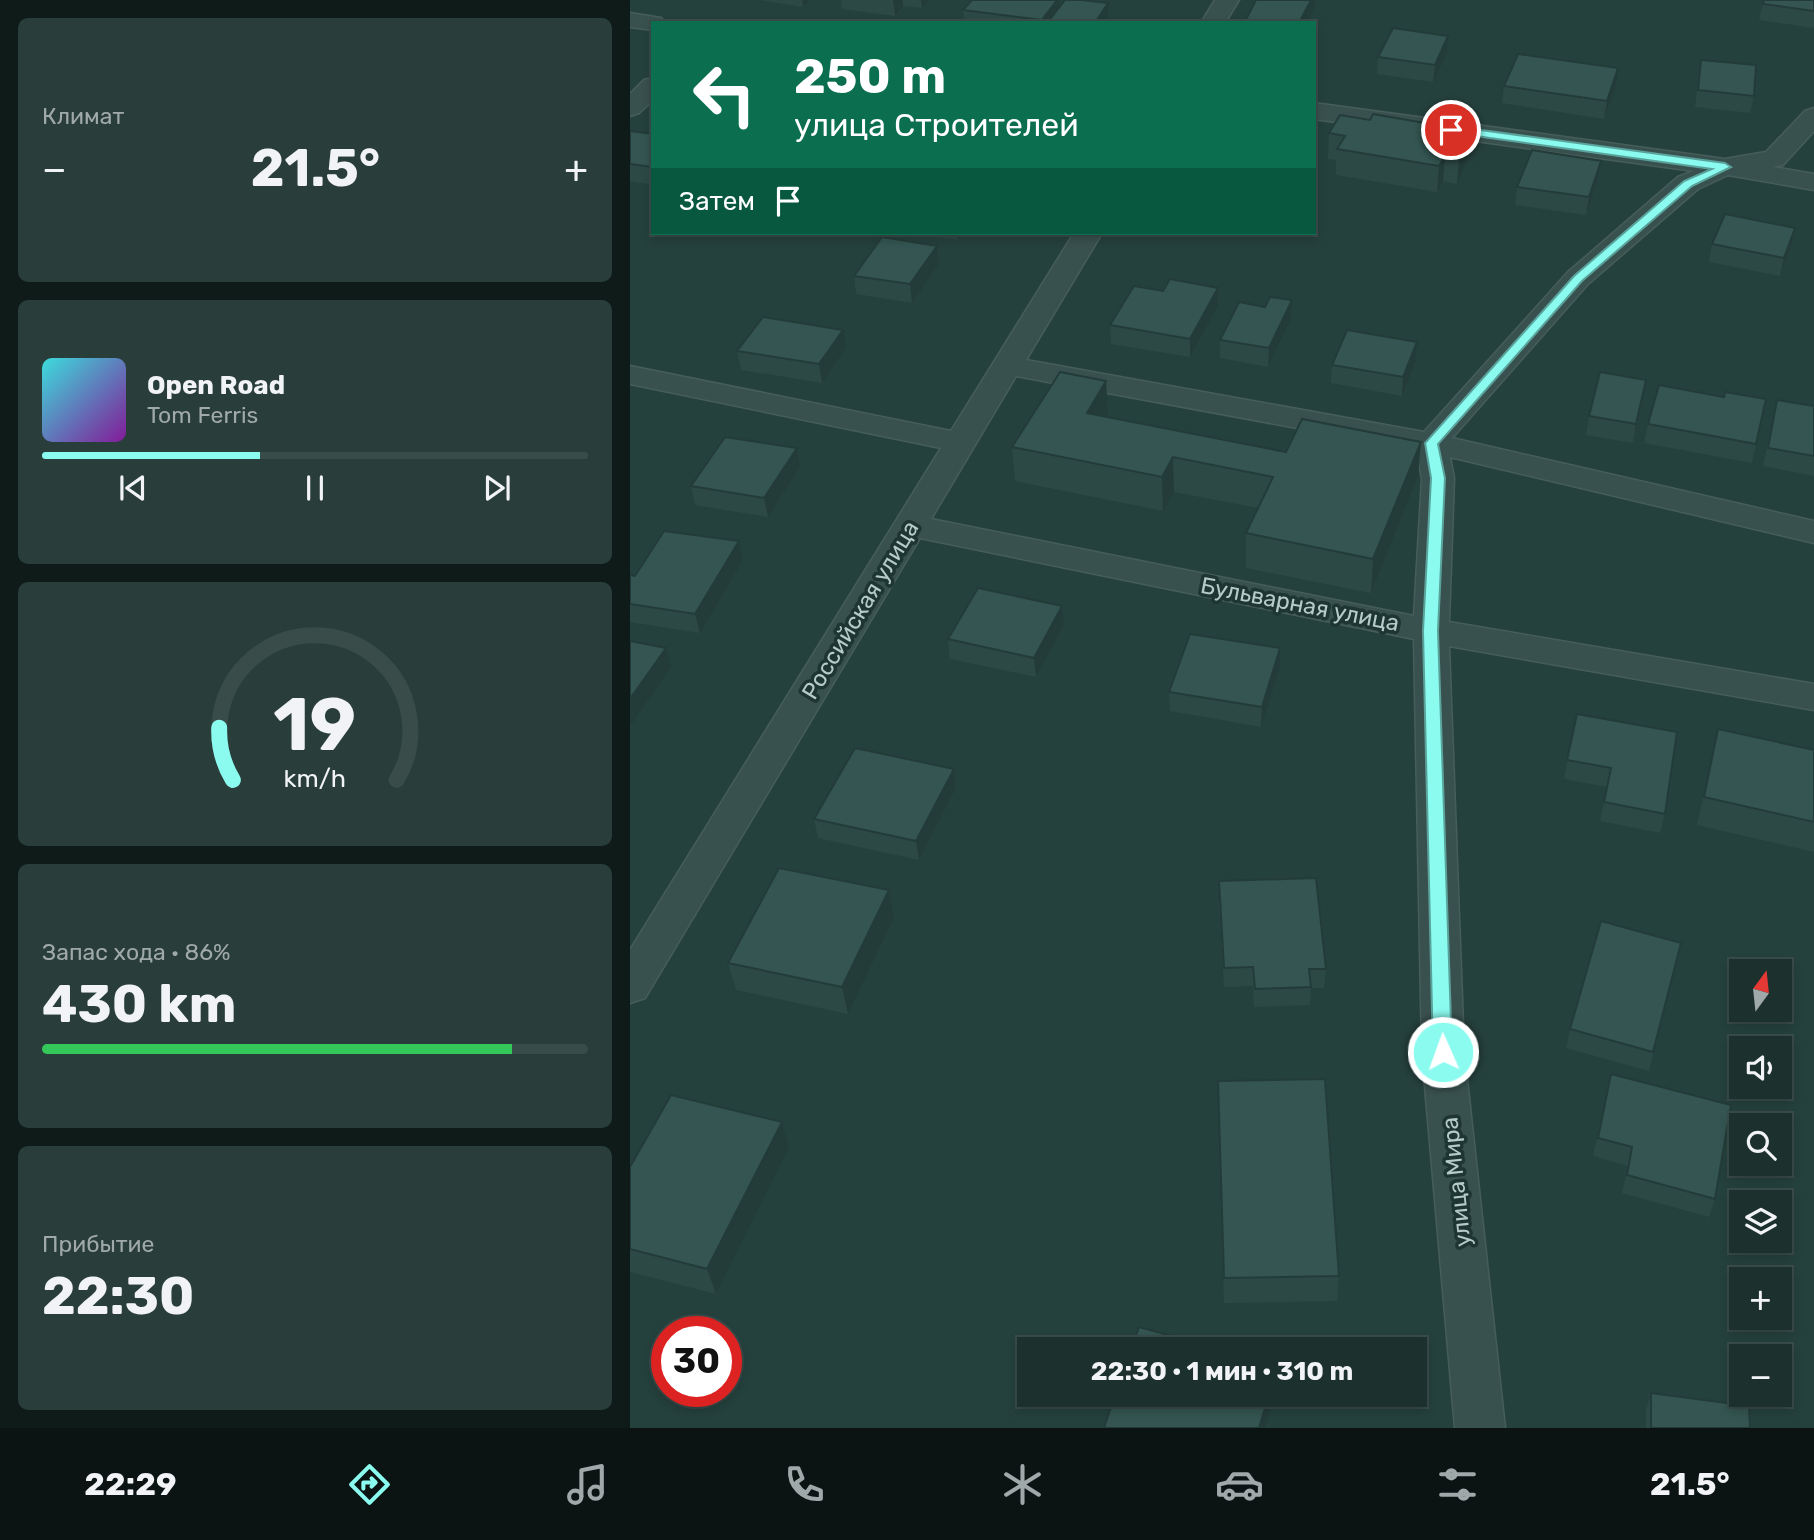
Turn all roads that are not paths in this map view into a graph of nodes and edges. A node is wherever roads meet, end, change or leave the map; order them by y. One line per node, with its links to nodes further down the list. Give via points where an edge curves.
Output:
1 (1227, 0): 3 (street)
2 (630, 20): 4 (street)
3 (1214, 21)
4 (651, 23)
5 (651, 87): 6 (street)
6 (630, 108)
7 (1316, 111): 9 (street)
8 (1814, 116): 9 (street, via 1774,159)
9 (1725, 167): 10 (street); 15 (street, via 1688,183 1578,278)
10 (1814, 182)
11 (1087, 235): 12 (street, Российская улица)
12 (1009, 366): 14 (street, Российская улица); 15 (street)
13 (630, 375): 14 (street)
14 (962, 443): 16 (street, Российская улица)
15 (1432, 443): 17 (street); 18 (street, улица Мира, via 1438,478)
16 (912, 526): 18 (street, Бульварная улица); 20 (street, Российская улица)
17 (1814, 532)
18 (1431, 631): 19 (street, Бульварная улица); 21 (street, улица Мира, via 1443,1052)
19 (1814, 697)
20 (630, 986)
21 (1480, 1428)

